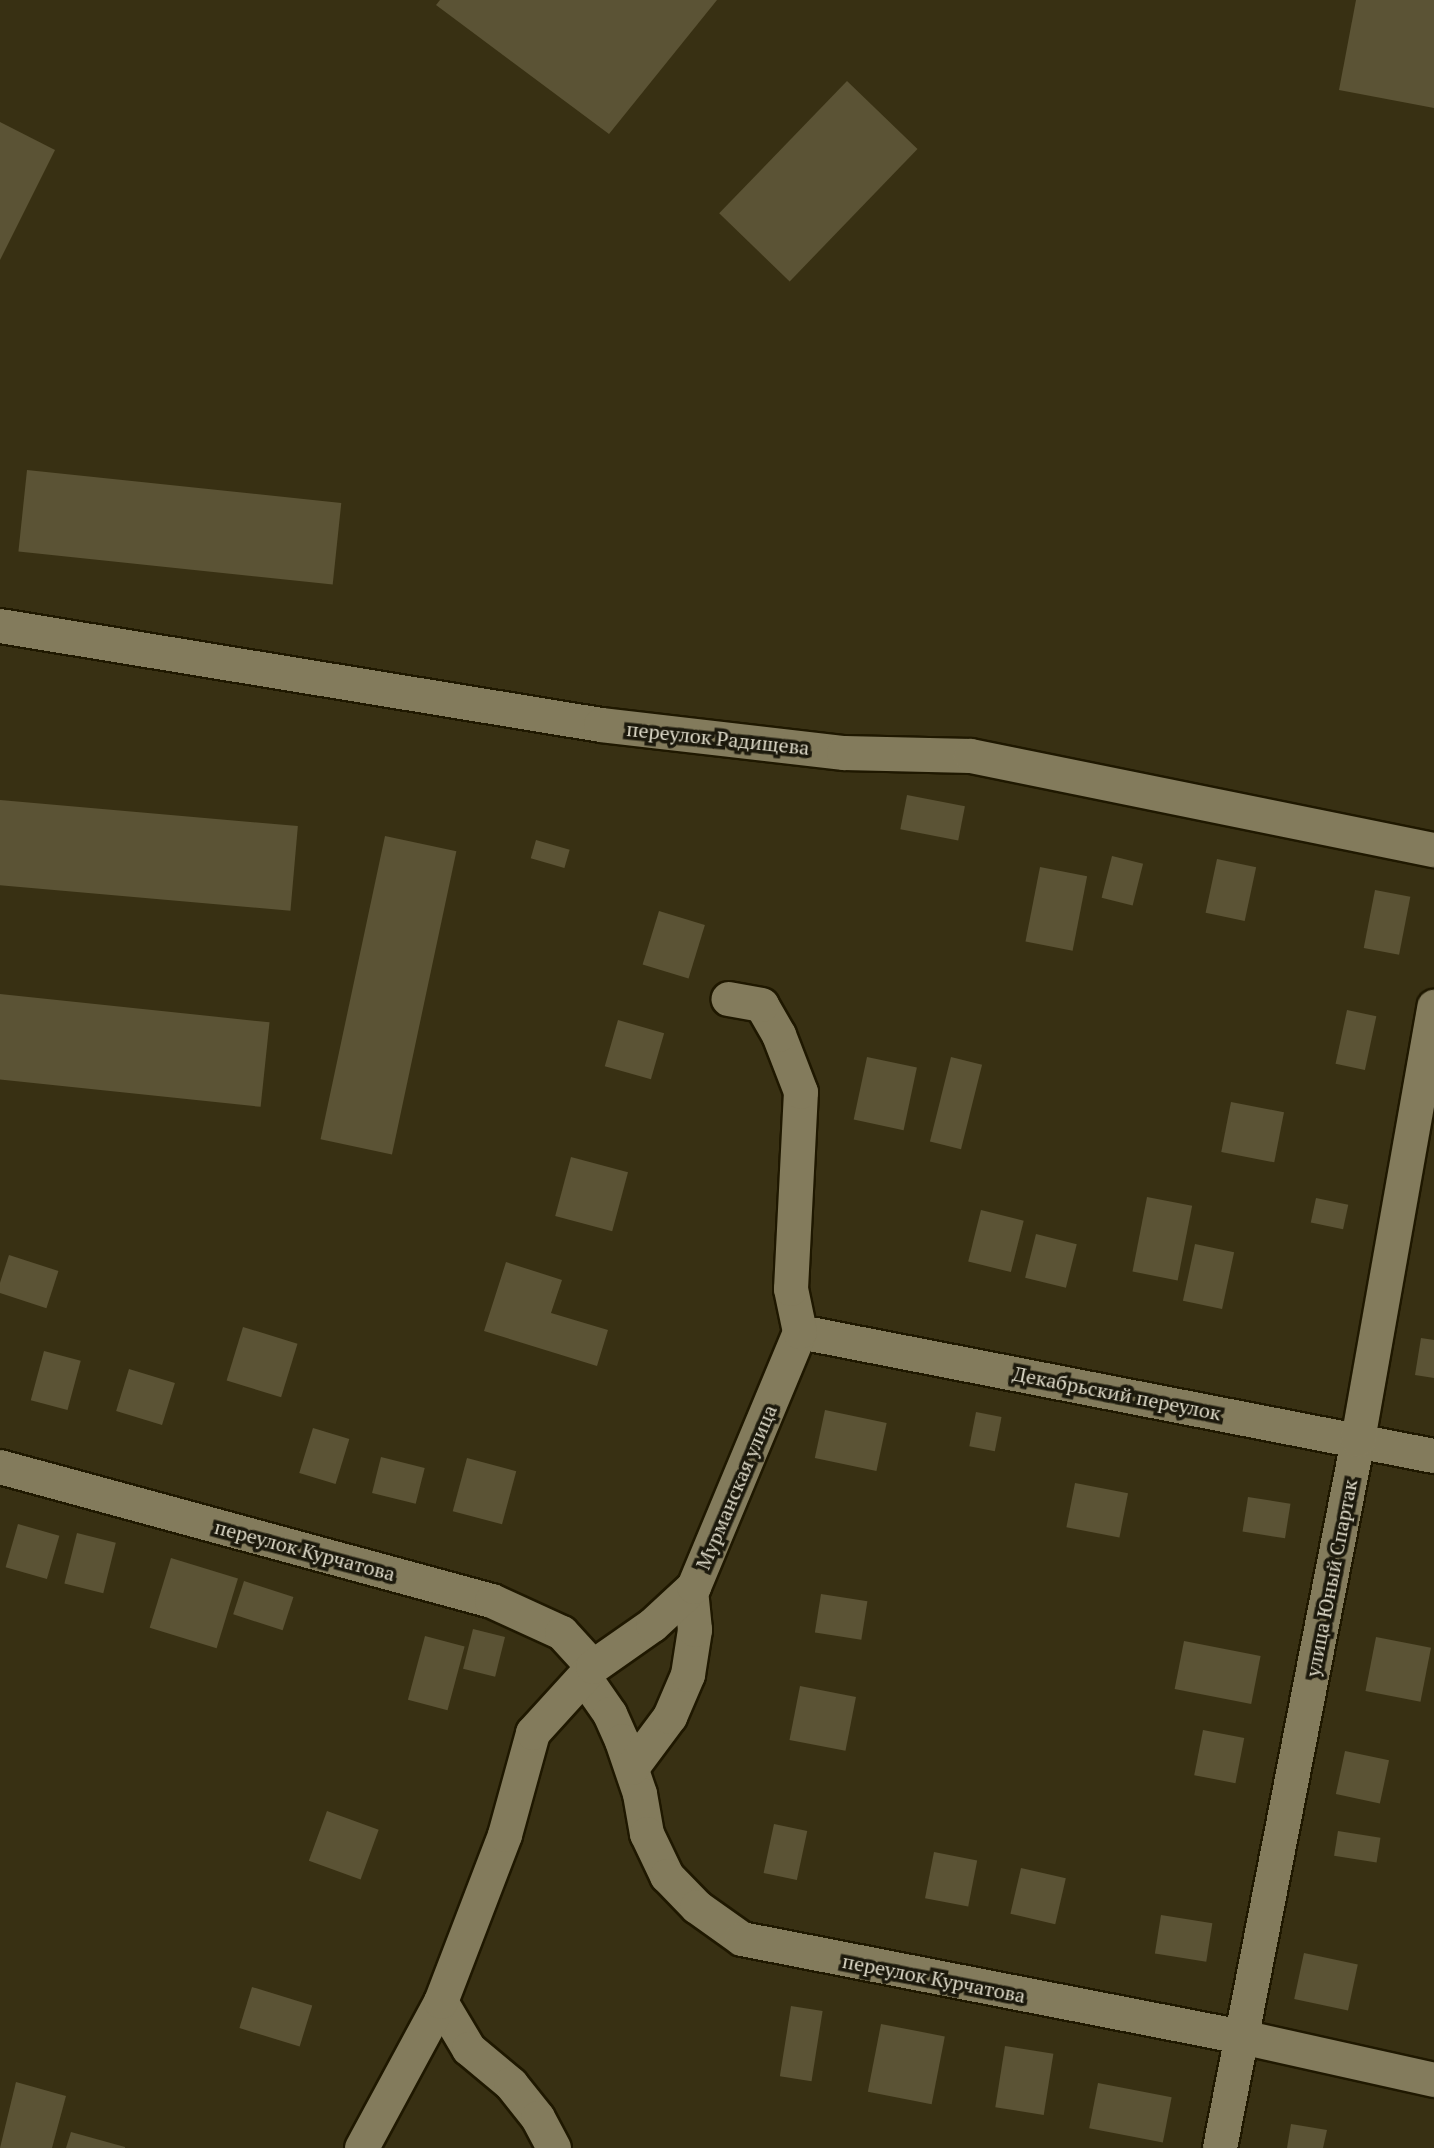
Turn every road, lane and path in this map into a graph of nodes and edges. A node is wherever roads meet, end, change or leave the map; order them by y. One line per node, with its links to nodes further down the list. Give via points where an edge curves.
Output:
1 (0, 626): 2 (street, переулок Радищева, via 601,725 844,753 971,756)
2 (1434, 850)
3 (729, 999): 5 (street, via 762,1005 801,1092 791,1289)
4 (1434, 1007): 6 (street, улица Юный Спартак)
5 (800, 1332): 6 (street, Декабрьский переулок); 9 (street, Мурманская улица)
6 (1358, 1440): 7 (street, Декабрьский переулок); 13 (street, улица Юный Спартак)
7 (1434, 1456)
8 (0, 1467): 10 (street, переулок Курчатова, via 492,1601 562,1633)
9 (691, 1590): 10 (street, Мурманская улица); 11 (street, via 695,1630 688,1675 670,1717)
10 (589, 1673): 11 (street, переулок Курчатова); 12 (street, Мурманская улица, via 533,1733 505,1835)
11 (632, 1768): 13 (street, переулок Курчатова, via 647,1834 667,1876 697,1907 742,1939)
12 (441, 2002): 15 (street, Мурманская улица); 16 (street, via 469,2049 511,2084)
13 (1242, 2037): 14 (street, переулок Курчатова); 17 (street, улица Юный Спартак)
14 (1434, 2080)
15 (362, 2148)
16 (554, 2148)
17 (1220, 2148)

